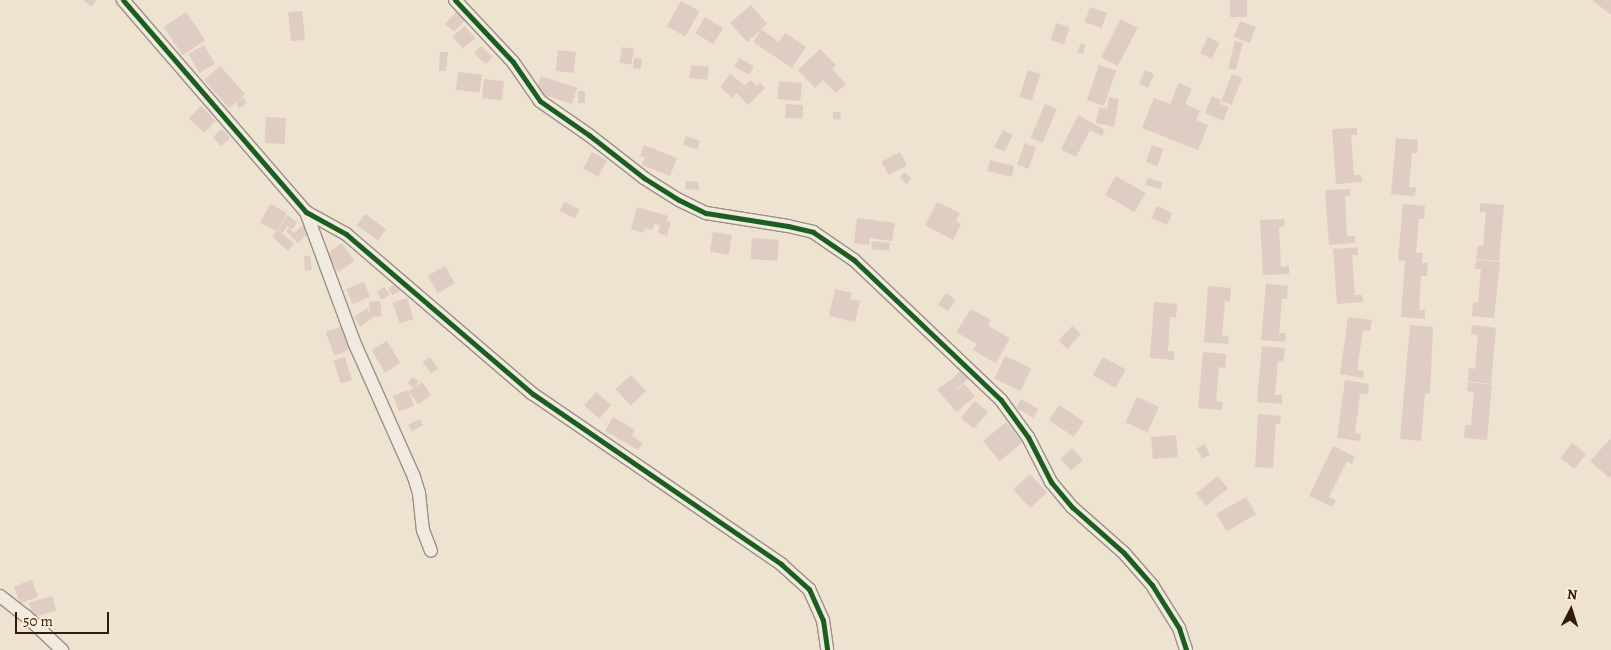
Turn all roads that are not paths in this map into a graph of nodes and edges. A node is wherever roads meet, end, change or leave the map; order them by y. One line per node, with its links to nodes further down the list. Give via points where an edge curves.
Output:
1 (123, 0): 3 (street)
2 (455, 0): 8 (street, via 513,62 540,101 644,178 706,212 813,232 854,260 1001,400 1028,438 1051,482 1072,507 1124,553 1152,585 1179,628)
3 (306, 212): 4 (street, via 354,342 414,477 423,530); 7 (street, via 346,234 533,394 781,564 809,589 823,620)
4 (431, 551)
5 (0, 596): 6 (street)
6 (62, 650)
7 (827, 650)
8 (1186, 650)

